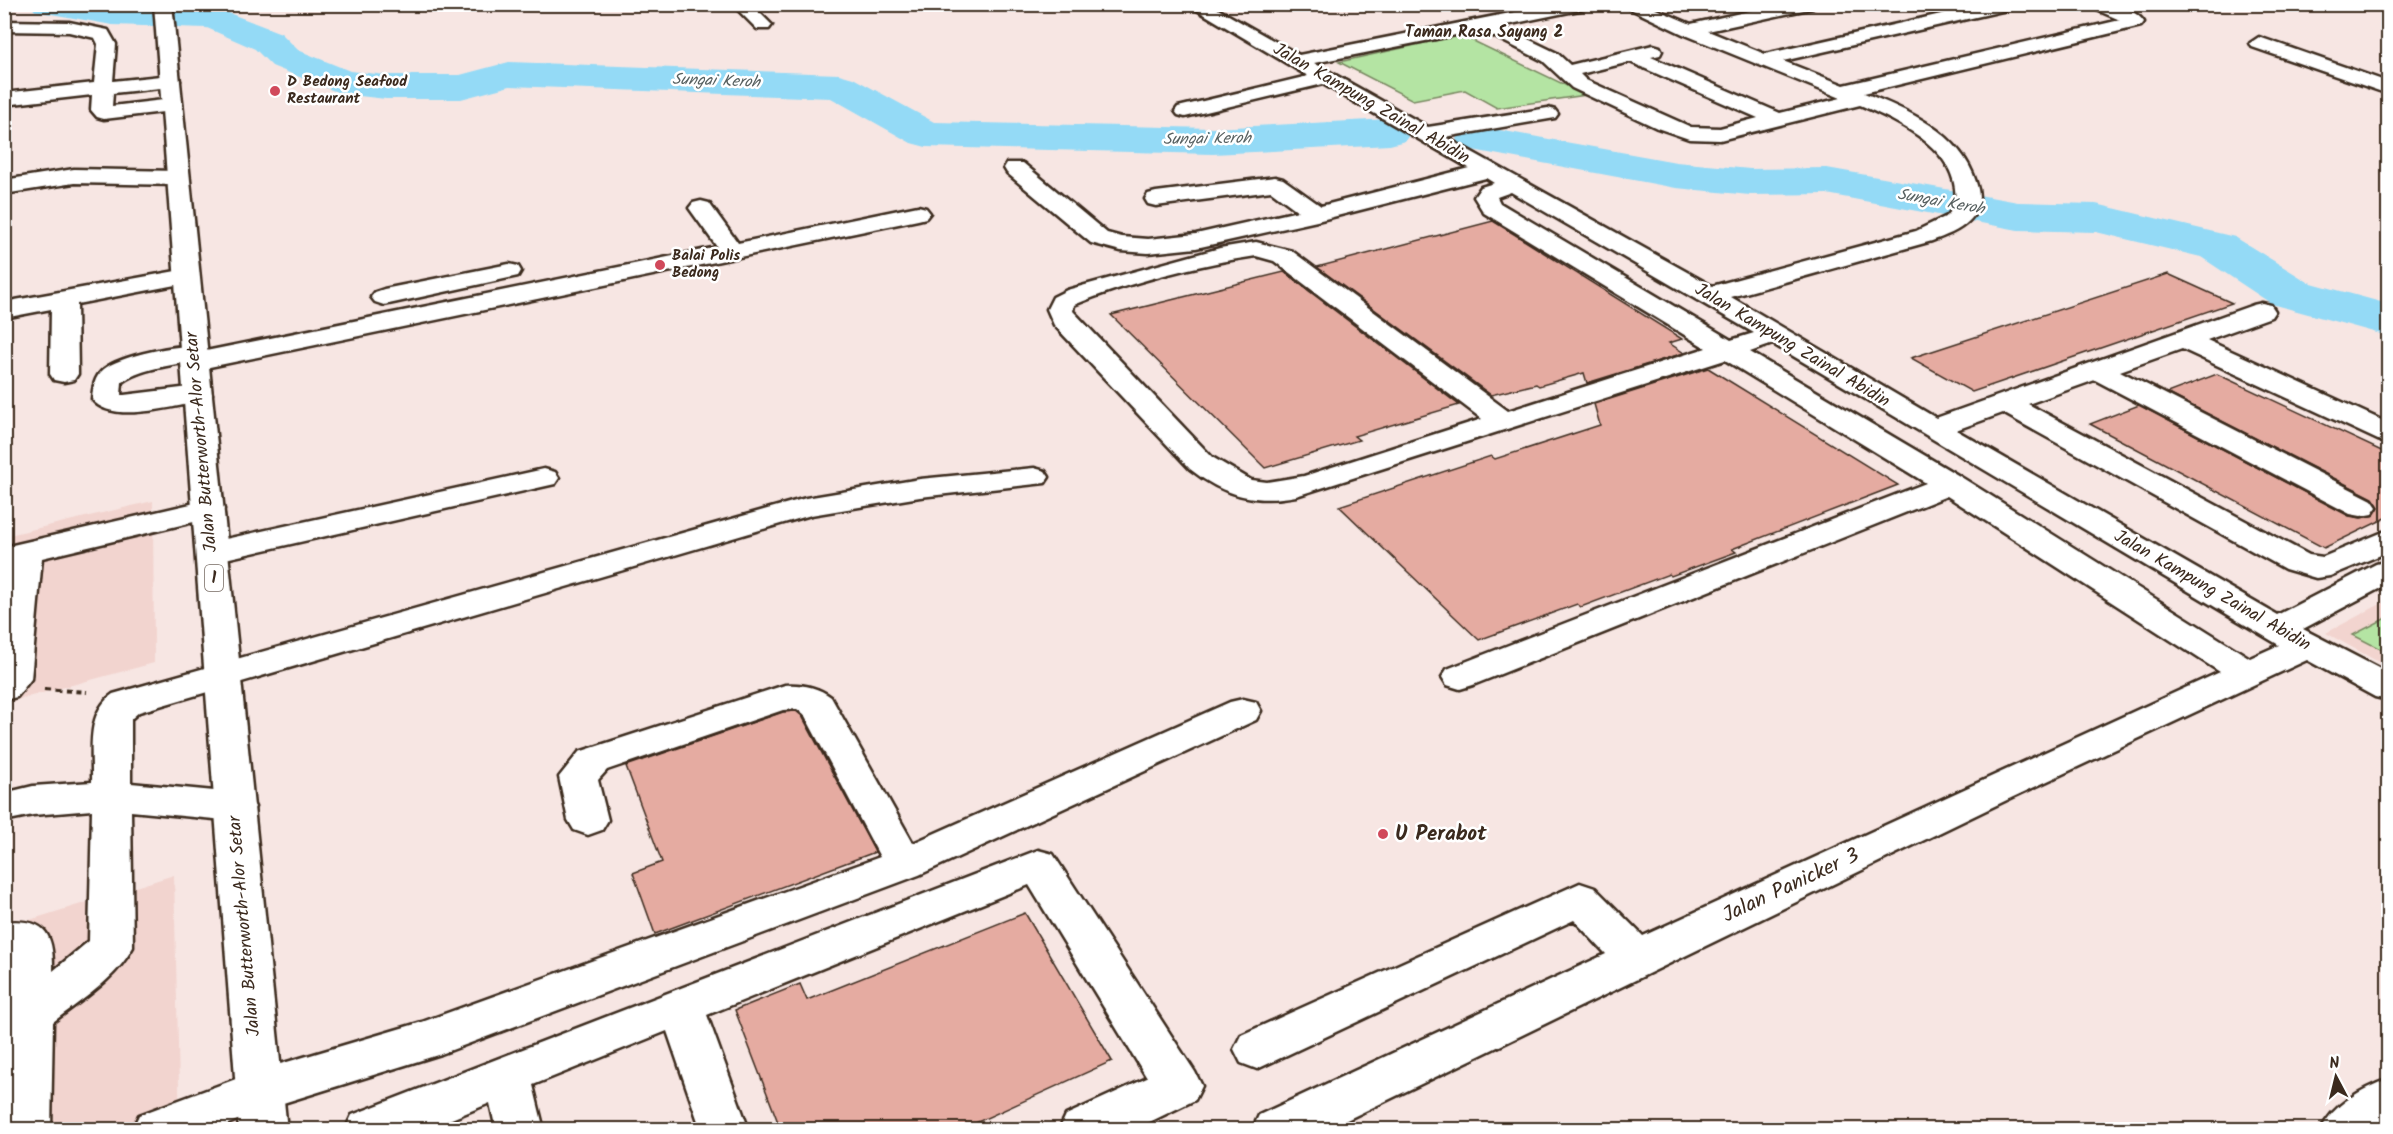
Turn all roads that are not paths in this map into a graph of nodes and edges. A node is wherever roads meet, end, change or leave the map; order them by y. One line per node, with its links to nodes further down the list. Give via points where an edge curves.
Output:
1 (740, 4): 11 (street)
2 (1195, 4): 20 (street, Jalan Kampung Zainal Abidin)
3 (1584, 4): 10 (street)
4 (1807, 4): 13 (street)
5 (2010, 4): 19 (street)
6 (2091, 4): 25 (street, via 2135,22)
7 (1634, 7): 9 (street); 13 (street)
8 (163, 12): 24 (street, Jalan Butterworth-Alor Setar / 1)
9 (1609, 17)
10 (1483, 24): 15 (street); 20 (street)
11 (763, 25)
12 (4, 26): 23 (street, via 69,27 102,34 107,44)
13 (1689, 30): 16 (street)
14 (1544, 31): 15 (street)
15 (1510, 38): 21 (street, via 1550,57)
16 (1708, 38): 18 (street); 19 (street)
17 (2259, 43): 22 (street)
18 (1632, 56): 21 (street); 29 (street)
19 (1764, 60): 25 (street)
20 (1328, 66): 27 (street); 30 (street, Jalan Kampung Zainal Abidin)
21 (1565, 72): 29 (street, via 1579,84 1689,133 1720,134)
22 (2388, 88)
23 (102, 89): 24 (street, via 104,113); 26 (street)
24 (171, 93): 33 (street, Jalan Butterworth-Alor Setar / 1)
25 (1851, 96): 29 (street); 43 (street, via 1911,123 1942,145 1961,170 1966,207 1955,222 1898,245)
26 (4, 99)
27 (1185, 111)
28 (1548, 114): 30 (street)
29 (1779, 120)
30 (1425, 134): 32 (street, Jalan Kampung Zainal Abidin)
31 (1015, 168): 38 (street, via 1100,238 1121,244 1196,242)
32 (1500, 177): 38 (street); 43 (street, Jalan Kampung Zainal Abidin); 51 (street, via 1485,197 1492,208)
33 (178, 178): 34 (street, via 74,176); 41 (street, Jalan Butterworth-Alor Setar / 1)
34 (4, 188)
35 (1156, 199): 38 (street, via 1275,184)
36 (701, 208): 39 (street)
37 (918, 213): 39 (street)
38 (1317, 214)
39 (732, 252): 46 (street)
40 (509, 271): 42 (street)
41 (187, 276): 45 (street); 52 (street, Jalan Butterworth-Alor Setar / 1)
42 (452, 283): 44 (street); 46 (street)
43 (1709, 295): 49 (street, Jalan Kampung Zainal Abidin)
44 (384, 297)
45 (64, 299): 47 (street); 54 (street)
46 (461, 307): 52 (street)
47 (4, 310)
48 (2262, 311): 50 (street)
49 (1775, 335): 51 (street); 57 (street, Jalan Kampung Zainal Abidin)
50 (2183, 339): 53 (street); 58 (street)
51 (1727, 350): 56 (street); 61 (street)
52 (196, 370): 63 (street, Jalan Butterworth-Alor Setar / 1)
53 (2096, 370): 55 (street); 62 (street)
54 (64, 374)
55 (2005, 403): 57 (street); 64 (street, via 2297,562 2316,568 2330,566)
56 (1503, 421): 56 (street, via 1282,256 1270,251 1240,252 1066,299 1060,305 1063,320 1201,463 1249,491 1273,492 1313,483)
57 (1932, 429): 68 (street, Jalan Kampung Zainal Abidin)
58 (2388, 434)
59 (1034, 477): 70 (street, via 893,490 806,507)
60 (544, 478): 65 (street)
61 (1950, 484): 69 (street); 71 (street)
62 (2361, 507)
63 (208, 509): 65 (street, Jalan Butterworth-Alor Setar / 1); 66 (street)
64 (2388, 540)
65 (212, 552): 70 (street, Jalan Butterworth-Alor Setar / 1)
66 (15, 554): 72 (street, via 13,679)
67 (2388, 571): 68 (street, Jalan Panicker 3)
68 (2291, 637): 69 (street, Jalan Panicker 3); 73 (street, Jalan Kampung Zainal Abidin)
69 (2247, 672): 81 (street, Jalan Panicker 3)
70 (223, 675): 75 (street, via 134,700 119,708 111,719); 77 (street, Jalan Butterworth-Alor Setar / 1)
71 (1460, 676)
72 (6, 688)
73 (2388, 688)
74 (1243, 711): 79 (street)
75 (112, 795): 76 (street, via 63,795); 77 (street); 83 (street, via 111,947 93,966)
76 (4, 807)
77 (235, 807): 87 (street, Jalan Butterworth-Alor Setar / 1)
78 (588, 820): 79 (street, via 578,777 593,761 779,699 802,697 818,706)
79 (904, 864): 87 (street, via 424,1040)
80 (14, 938): 83 (street, via 32,947)
81 (1638, 959): 84 (street, via 1580,898); 94 (street, Jalan Panicker 3)
82 (681, 1006): 85 (street); 92 (street); 93 (street, via 1038,865 1178,1086)
83 (30, 1014): 88 (street)
84 (1257, 1049)
85 (507, 1075): 90 (street); 91 (street)
86 (2388, 1100): 95 (street)
87 (262, 1110): 89 (street)
88 (27, 1130)
89 (156, 1130)
90 (369, 1130)
91 (520, 1130)
92 (725, 1130)
93 (1083, 1130)
94 (1276, 1130)
95 (2346, 1130)

